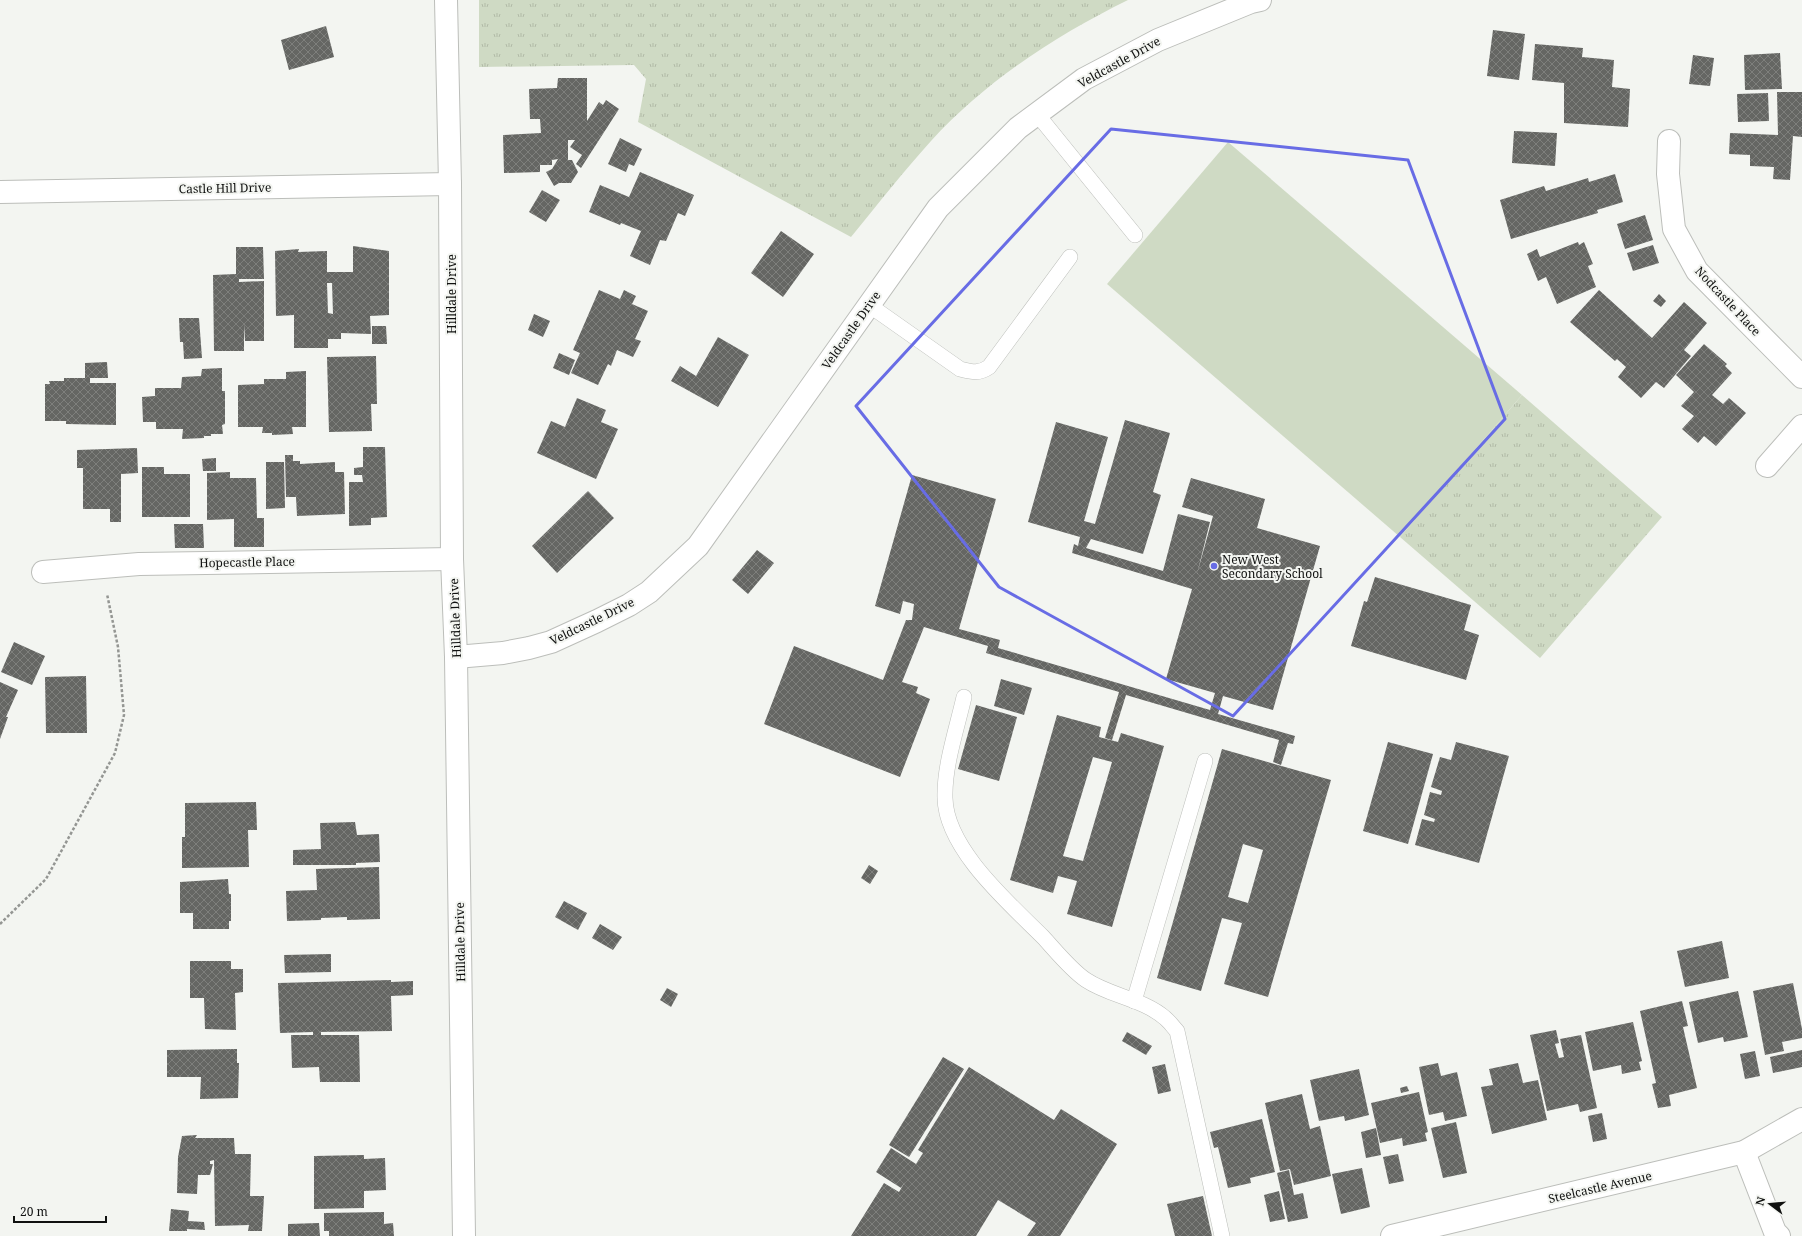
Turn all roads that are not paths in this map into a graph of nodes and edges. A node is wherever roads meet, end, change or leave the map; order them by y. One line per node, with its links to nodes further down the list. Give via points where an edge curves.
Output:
1 (446, 0): 5 (street, Hilldale Drive)
2 (1260, 0): 3 (street, Veldcastle Drive, via 1158,40 1084,79)
3 (1037, 114): 7 (lane); 9 (street, Veldcastle Drive, via 1018,128 938,208)
4 (1669, 141): 10 (street, Nodcastle Place, via 1668,174 1674,230 1697,271)
5 (450, 184): 6 (street, Castle Hill Drive); 13 (street, Hilldale Drive)
6 (0, 192)
7 (1135, 235)
8 (1070, 257): 9 (lane, via 989,367 982,372 974,373 960,369)
9 (869, 305): 15 (street, Veldcastle Drive, via 698,546 649,592 629,605 551,642 503,653)
10 (1802, 377)
11 (1802, 426): 12 (street)
12 (1767, 466)
13 (452, 559): 14 (street, Hopecastle Place, via 139,564); 15 (street, Hilldale Drive)
14 (43, 572)
15 (456, 657): 22 (street, Hilldale Drive)
16 (964, 697): 18 (lane, via 946,775 945,799 950,823 962,848 986,879 1085,979)
17 (1205, 760): 18 (lane)
18 (1134, 1001): 23 (lane, via 1165,1018 1177,1032)
19 (1802, 1119): 20 (street, Steelcastle Avenue)
20 (1744, 1152): 21 (street, Steelcastle Avenue); 25 (street, via 1775,1232)
21 (1438, 1231): 24 (street, Steelcastle Avenue)
22 (464, 1236)
23 (1222, 1236)
24 (1392, 1236)
25 (1779, 1236)

